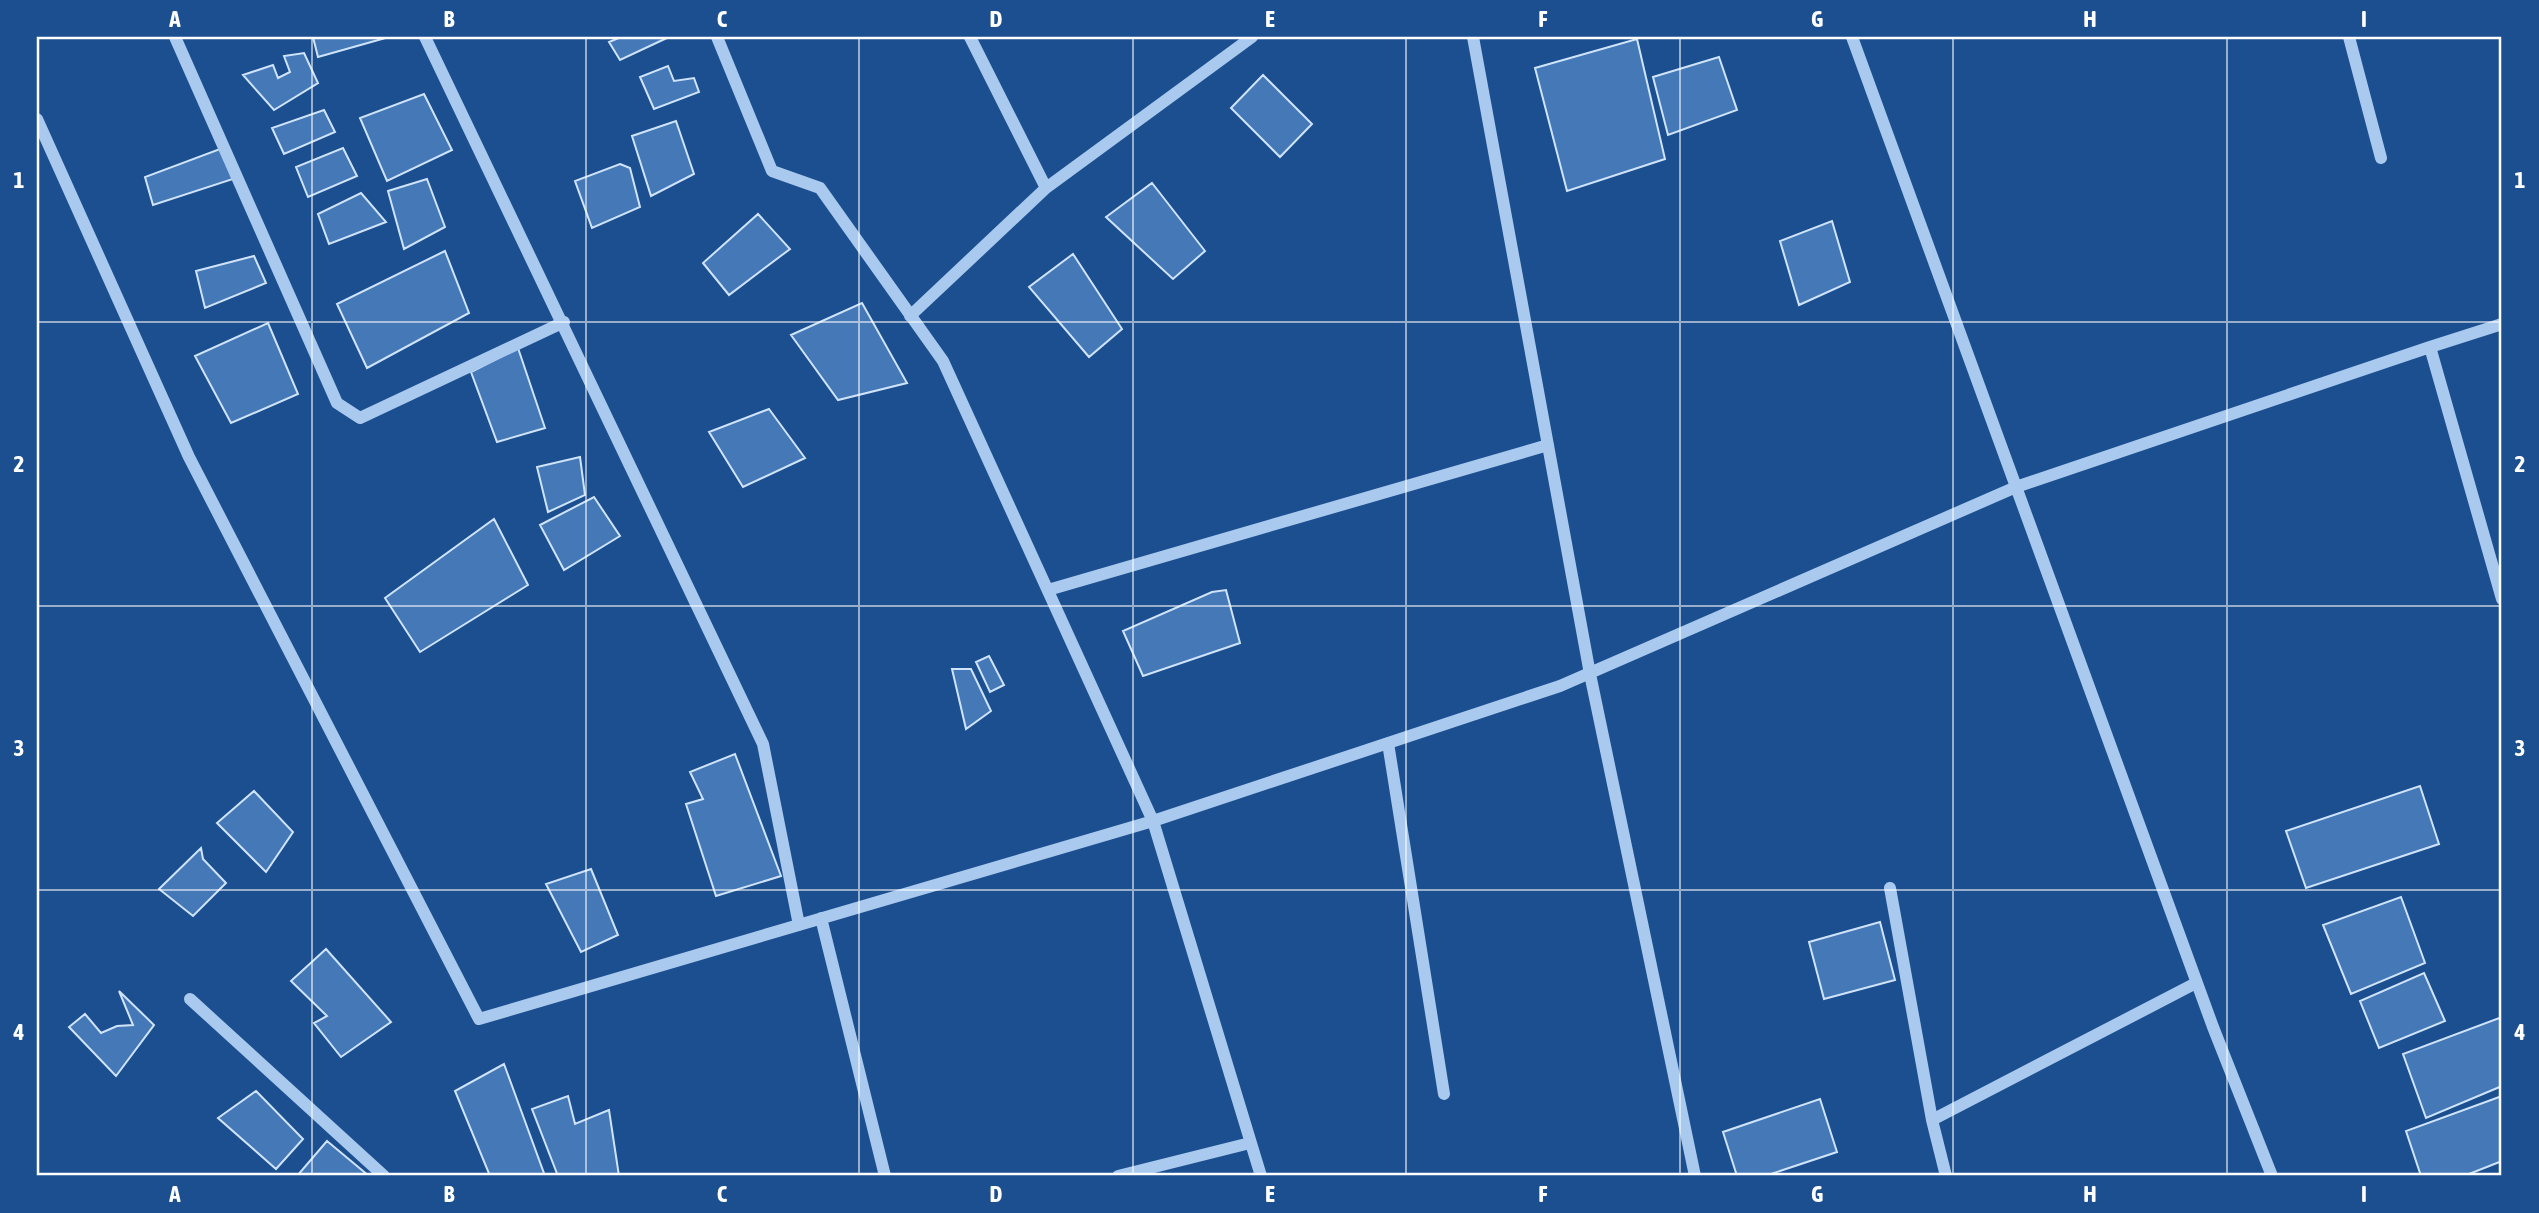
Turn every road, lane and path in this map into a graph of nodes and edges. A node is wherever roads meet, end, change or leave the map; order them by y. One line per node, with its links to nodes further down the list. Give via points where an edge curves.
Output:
1 (175, 37): 13 (street, via 337,403 360,418)
2 (425, 37): 13 (street)
3 (717, 37): 12 (street, via 772,171 820,188)
4 (970, 37): 11 (street)
5 (1252, 37): 11 (street)
6 (1473, 37): 16 (street)
7 (1852, 37): 17 (street)
8 (2349, 37): 10 (street)
9 (37, 119): 25 (street, via 189,457 479,1019)
10 (2381, 158)
11 (1046, 188): 12 (street)
12 (910, 316): 18 (street, via 943,361)
13 (564, 322): 25 (street, via 763,744)
14 (2502, 324): 15 (street)
15 (2430, 347): 17 (street); 19 (street)
16 (1548, 445): 18 (street); 20 (street)
17 (2016, 486): 20 (street); 26 (street)
18 (1048, 590): 22 (street)
19 (2502, 599)
20 (1590, 674): 21 (street); 35 (street)
21 (1388, 743): 22 (street); 28 (street)
22 (1153, 821): 24 (street); 30 (street)
23 (1890, 888): 29 (street)
24 (821, 919): 25 (street); 32 (street)
25 (799, 925)
26 (2196, 983): 29 (street); 37 (street)
27 (190, 999): 31 (street)
28 (1444, 1094)
29 (1932, 1120): 36 (street)
30 (1250, 1143): 33 (street); 34 (street)
31 (384, 1176)
32 (885, 1176)
33 (1118, 1176)
34 (1261, 1176)
35 (1695, 1176)
36 (1946, 1176)
37 (2272, 1176)

